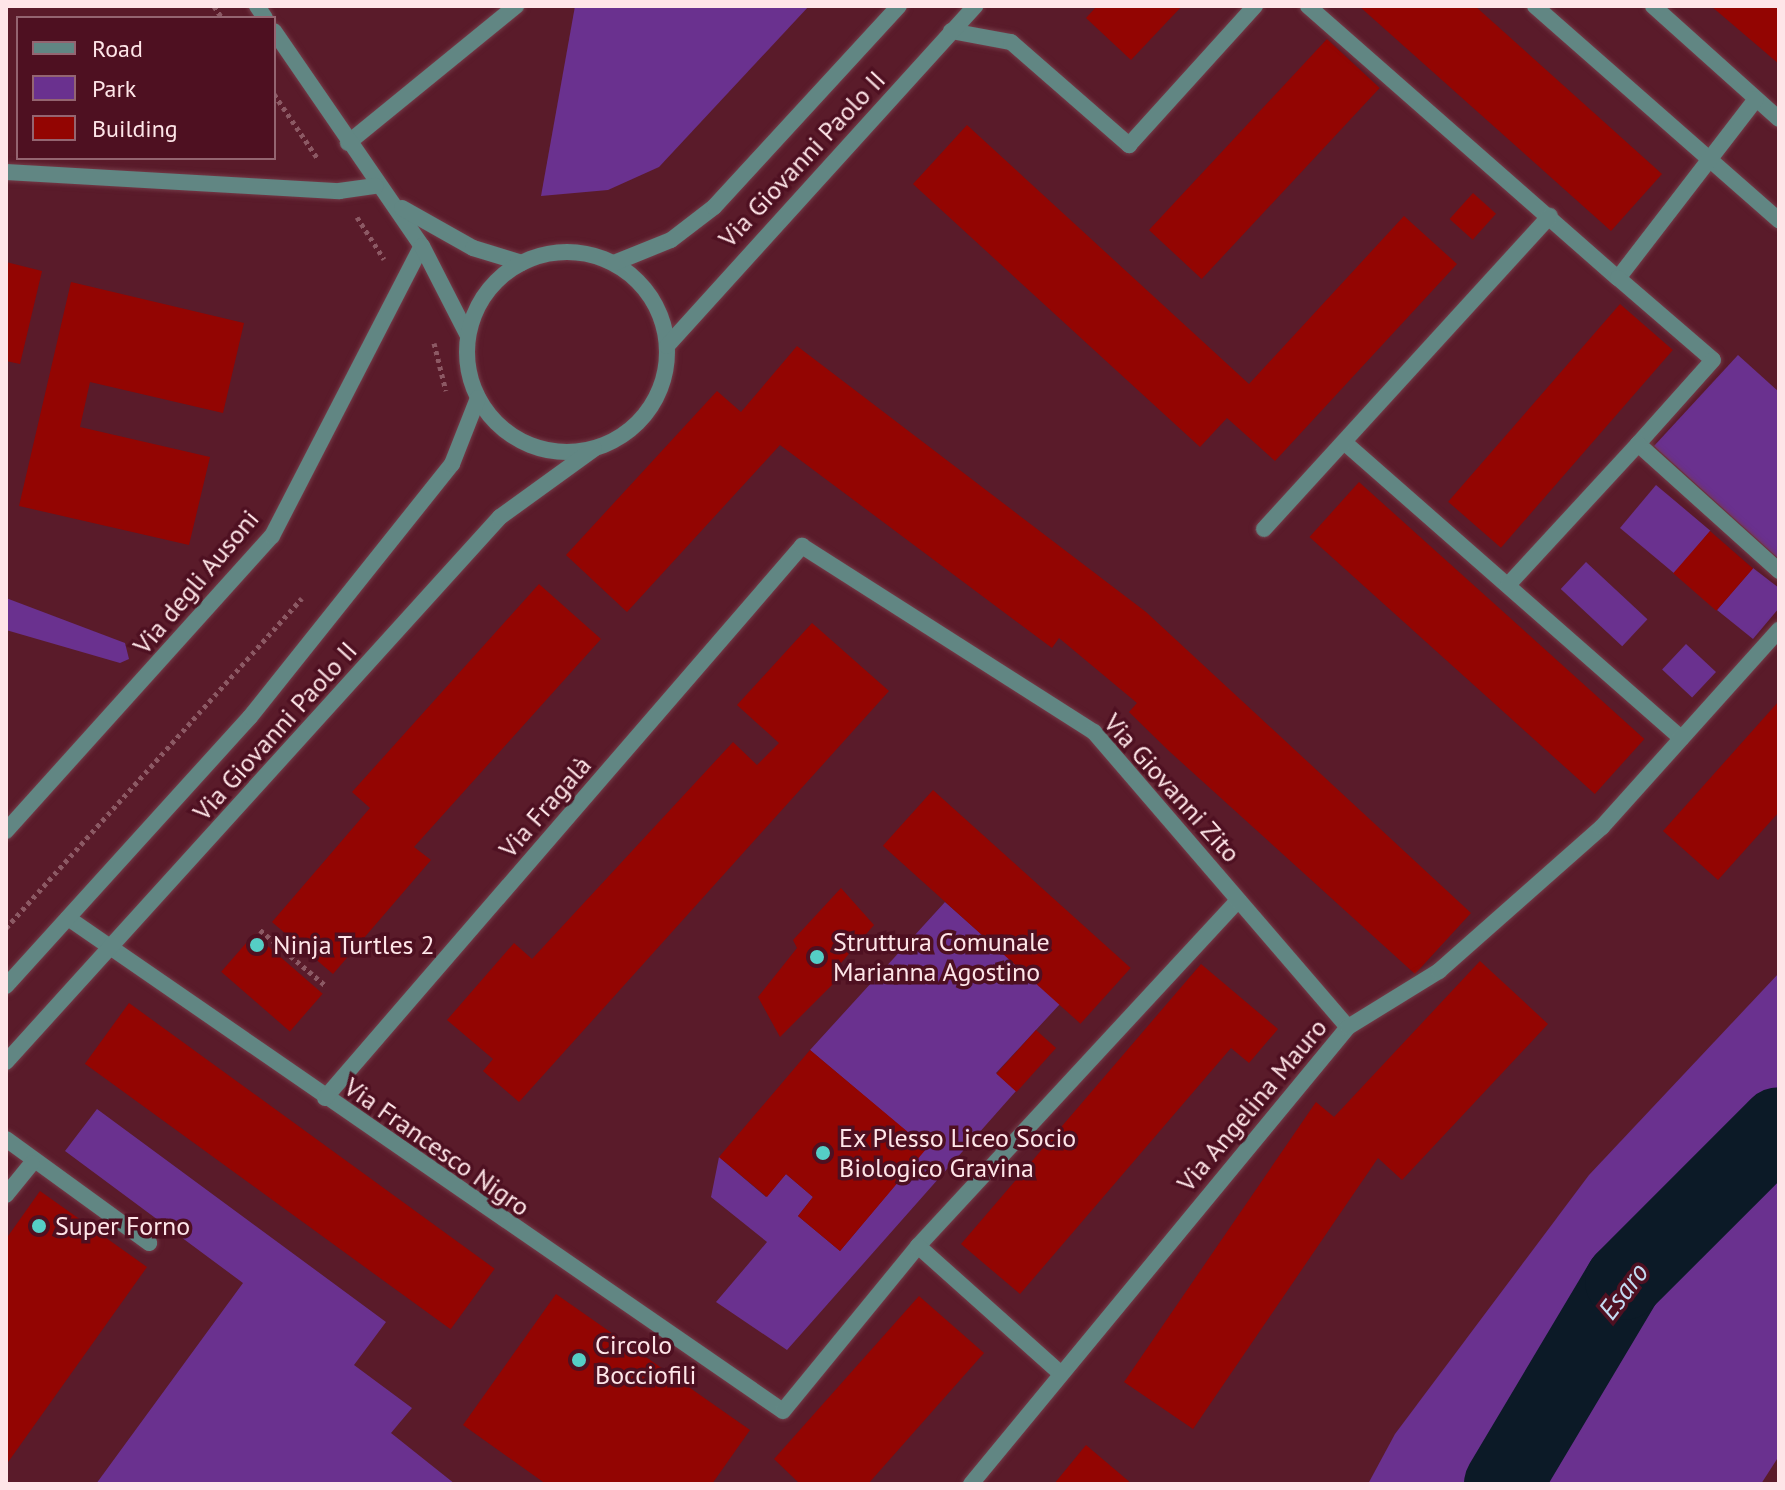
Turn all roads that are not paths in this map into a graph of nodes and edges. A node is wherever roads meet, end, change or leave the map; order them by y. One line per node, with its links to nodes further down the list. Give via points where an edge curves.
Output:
1 (516, 6): 12 (street)
2 (899, 6): 20 (street, Via Giovanni Paolo II, via 714,207 671,240)
3 (975, 6): 8 (street, Via Giovanni Paolo II)
4 (1255, 6): 8 (street, via 1129,145 1011,42)
5 (1308, 6): 16 (street)
6 (1535, 6): 13 (street)
7 (1653, 6): 10 (street)
8 (951, 31): 23 (street, Via Giovanni Paolo II)
9 (276, 34): 12 (street)
10 (1756, 99): 11 (street); 13 (street)
11 (1779, 119)
12 (348, 143): 15 (street)
13 (1710, 159): 17 (street); 21 (street)
14 (6, 172): 15 (street, via 339,191)
15 (376, 186): 18 (street); 19 (street, via 413,219)
16 (1550, 216): 21 (street); 25 (street)
17 (1779, 220)
18 (422, 246): 22 (street); 34 (street, Via degli Ausoni, via 272,536)
19 (522, 263): 20 (street, via 552,253); 22 (street, via 477,306)
20 (614, 263): 23 (street, via 653,303)
21 (1618, 278): 26 (street, via 1713,360)
22 (468, 336): 24 (street, via 467,367)
23 (667, 346): 27 (street, via 664,379 649,410 625,434)
24 (478, 398): 27 (street, via 527,444 560,452); 36 (street, Via Giovanni Paolo II, via 452,464 250,717)
25 (1344, 442): 28 (street); 31 (street)
26 (1638, 444): 30 (street); 31 (street)
27 (594, 449): 37 (street, Via Giovanni Paolo II, via 500,517)
28 (1264, 529)
29 (802, 546): 35 (street, Via Giovanni Zito, via 1094,732); 41 (street, Via Fragalà)
30 (1779, 571)
31 (1508, 585): 33 (street)
32 (1779, 630): 33 (street, Via Angelina Mauro)
33 (1681, 738): 39 (street, Via Angelina Mauro, via 1602,827 1439,971)
34 (6, 831)
35 (1238, 900): 39 (street, Via Giovanni Zito); 46 (street)
36 (68, 918): 37 (street, Via Francesco Nigro); 38 (street, Via Giovanni Paolo II)
37 (110, 950): 40 (street, Via Giovanni Paolo II); 41 (street, Via Francesco Nigro)
38 (6, 986)
39 (1348, 1027): 47 (street, Via Angelina Mauro)
40 (6, 1062)
41 (325, 1098): 46 (street, Via Francesco Nigro, via 783,1411)
42 (6, 1139): 43 (street)
43 (32, 1163): 44 (street); 45 (street)
44 (6, 1195)
45 (149, 1243)
46 (918, 1246): 47 (street)
47 (1060, 1373): 48 (street, Via Angelina Mauro)
48 (971, 1484)

